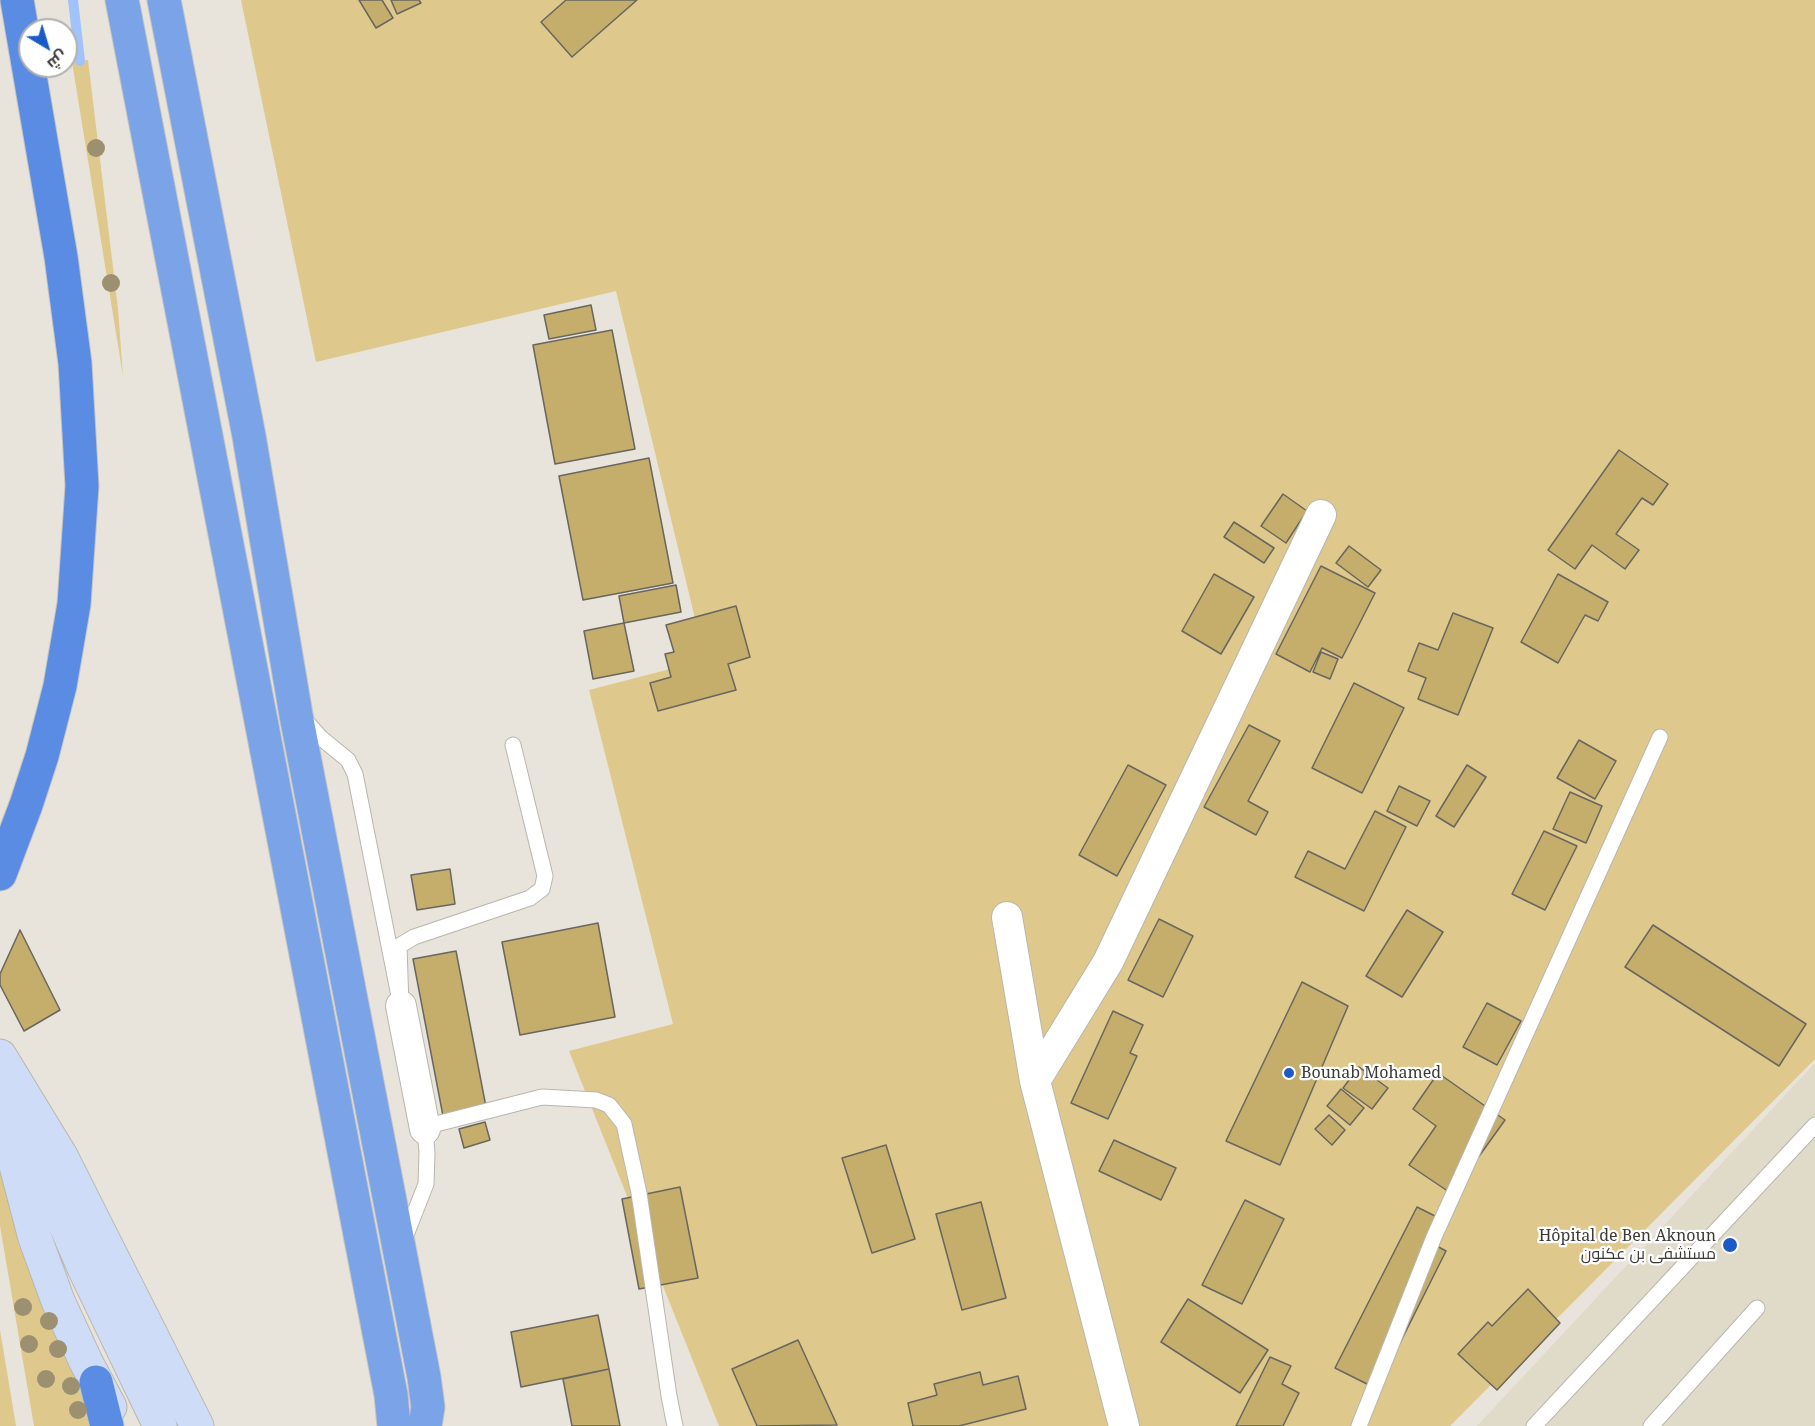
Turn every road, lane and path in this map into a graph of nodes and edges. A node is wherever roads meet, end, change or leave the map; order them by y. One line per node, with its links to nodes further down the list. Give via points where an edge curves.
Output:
1 (17, 0): 8 (highway, via 61,257 75,363 82,486 74,604 60,686 42,756)
2 (122, 0): 20 (highway)
3 (164, 0): 5 (highway, via 249,436)
4 (1321, 515): 13 (street, via 1108,962)
5 (292, 695): 10 (lane, via 308,725 348,760 355,774); 17 (highway)
6 (1660, 737): 28 (lane, via 1434,1237)
7 (513, 746): 10 (lane, via 545,876 542,889 530,898 399,946)
8 (4, 864)
9 (1007, 917): 13 (street)
10 (401, 1006): 16 (street)
11 (0, 1056): 25 (main road, via 61,1156)
12 (0, 1073): 24 (main road, via 84,1268)
13 (1035, 1081): 27 (street)
14 (0, 1105): 19 (main road, via 35,1238 58,1301)
15 (1815, 1125): 29 (lane)
16 (424, 1129): 17 (lane, via 426,1184); 26 (lane, via 542,1097 596,1100 609,1105 624,1124 639,1193)
17 (400, 1248): 21 (highway)
18 (1757, 1308): 30 (lane)
19 (96, 1382): 22 (highway); 23 (main road)
20 (389, 1416)
21 (428, 1420)
22 (107, 1426)
23 (120, 1426)
24 (160, 1426)
25 (197, 1426)
26 (675, 1426)
27 (1124, 1426)
28 (1359, 1426)
29 (1534, 1426)
30 (1651, 1426)

